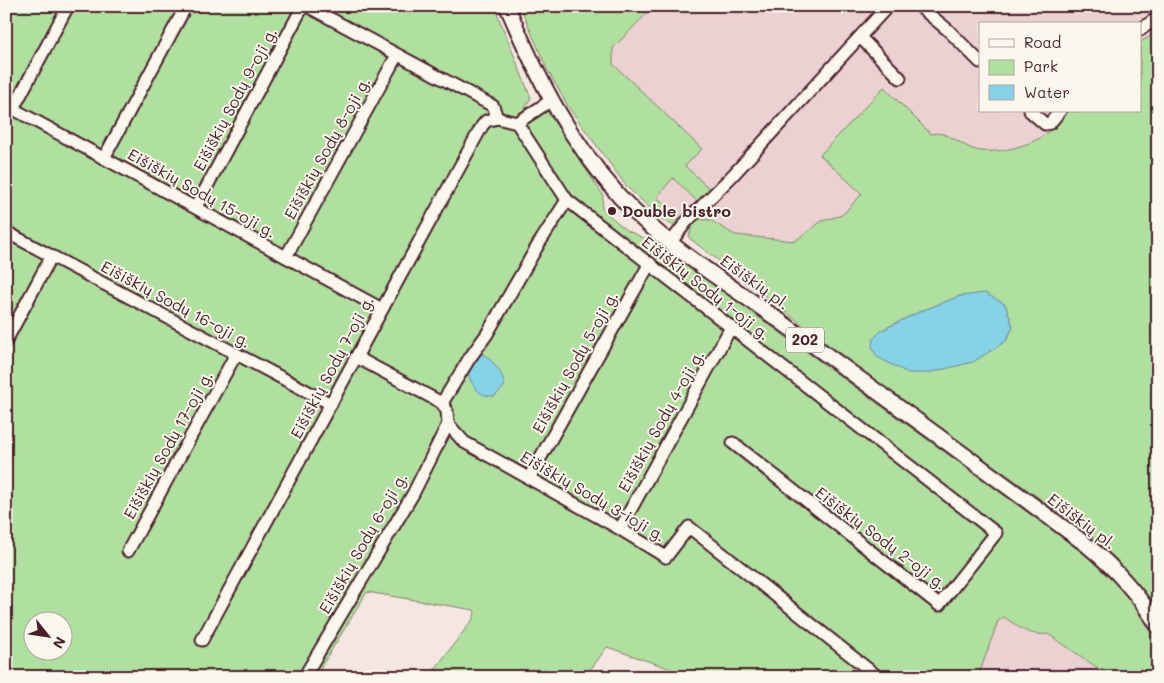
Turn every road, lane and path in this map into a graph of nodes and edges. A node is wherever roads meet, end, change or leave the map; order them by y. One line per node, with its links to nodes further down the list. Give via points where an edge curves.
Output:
1 (68, 6): 15 (street)
2 (186, 6): 20 (street)
3 (302, 6): 22 (street, Eišiškių Sodų 9-oji g.)
4 (307, 6): 11 (street)
5 (507, 6): 14 (main road, Eišiškių pl. / 202)
6 (888, 6): 10 (street)
7 (919, 6): 12 (street)
8 (1154, 20): 9 (street)
9 (1142, 29)
10 (860, 37): 13 (street); 24 (street)
11 (397, 55): 18 (street, via 493,106); 26 (street, Eišiškių Sodų 8-oji g.)
12 (979, 61)
13 (900, 78)
14 (550, 101): 19 (street); 24 (main road, Eišiškių pl. / 202, via 578,144 620,197)
15 (10, 107): 20 (street, Eišiškių Sodų 15-oji g.)
16 (1031, 112): 17 (street, via 1045,124)
17 (1059, 112)
18 (497, 118): 19 (street); 28 (street, Eišiškių Sodų 7-oji g., via 486,121 482,126)
19 (517, 123): 21 (street, Eišiškių Sodų 1-oji g.)
20 (104, 158): 22 (street, Eišiškių Sodų 15-oji g.)
21 (567, 200): 27 (street, Eišiškių Sodų 1-oji g.); 34 (street, via 488,334)
22 (196, 207): 26 (street, Eišiškių Sodų 15-oji g.)
23 (6, 232): 25 (street, Eišiškių Sodų 16-oji g.)
24 (671, 242): 41 (main road, Eišiškių pl. / 202, via 1088,546 1123,578)
25 (51, 257): 30 (street); 31 (street, Eišiškių Sodų 16-oji g.)
26 (286, 257): 28 (street, Eišiškių Sodų 15-oji g.)
27 (650, 263): 29 (street, Eišiškių Sodų 1-oji g.); 37 (street, Eišiškių Sodų 5-oji g.)
28 (382, 309): 32 (street, Eišiškių Sodų 7-oji g.)
29 (730, 329): 38 (street, Eišiškių Sodų 4-oji g.); 39 (street, Eišiškių Sodų 1-oji g.)
30 (6, 341)
31 (236, 354): 33 (street, Eišiškių Sodų 16-oji g.); 40 (street, Eišiškių Sodų 17-oji g.)
32 (356, 357): 33 (street, Eišiškių Sodų 7-oji g.); 34 (street)
33 (331, 404): 42 (street, Eišiškių Sodų 7-oji g.)
34 (442, 404): 35 (street, Eišiškių Sodų 3-ioji g., via 447,411)
35 (448, 424): 37 (street, Eišiškių Sodų 3-ioji g., via 464,442); 43 (street, Eišiškių Sodų 6-oji g., via 413,494)
36 (733, 443): 39 (street, Eišiškių Sodų 2-oji g., via 939,605)
37 (529, 478): 38 (street, Eišiškių Sodų 3-ioji g.)
38 (620, 529): 44 (street, Eišiškių Sodų 3-ioji g., via 666,557 689,527)
39 (996, 533)
40 (128, 551)
41 (1158, 626)
42 (202, 640)
43 (304, 677)
44 (878, 677)

